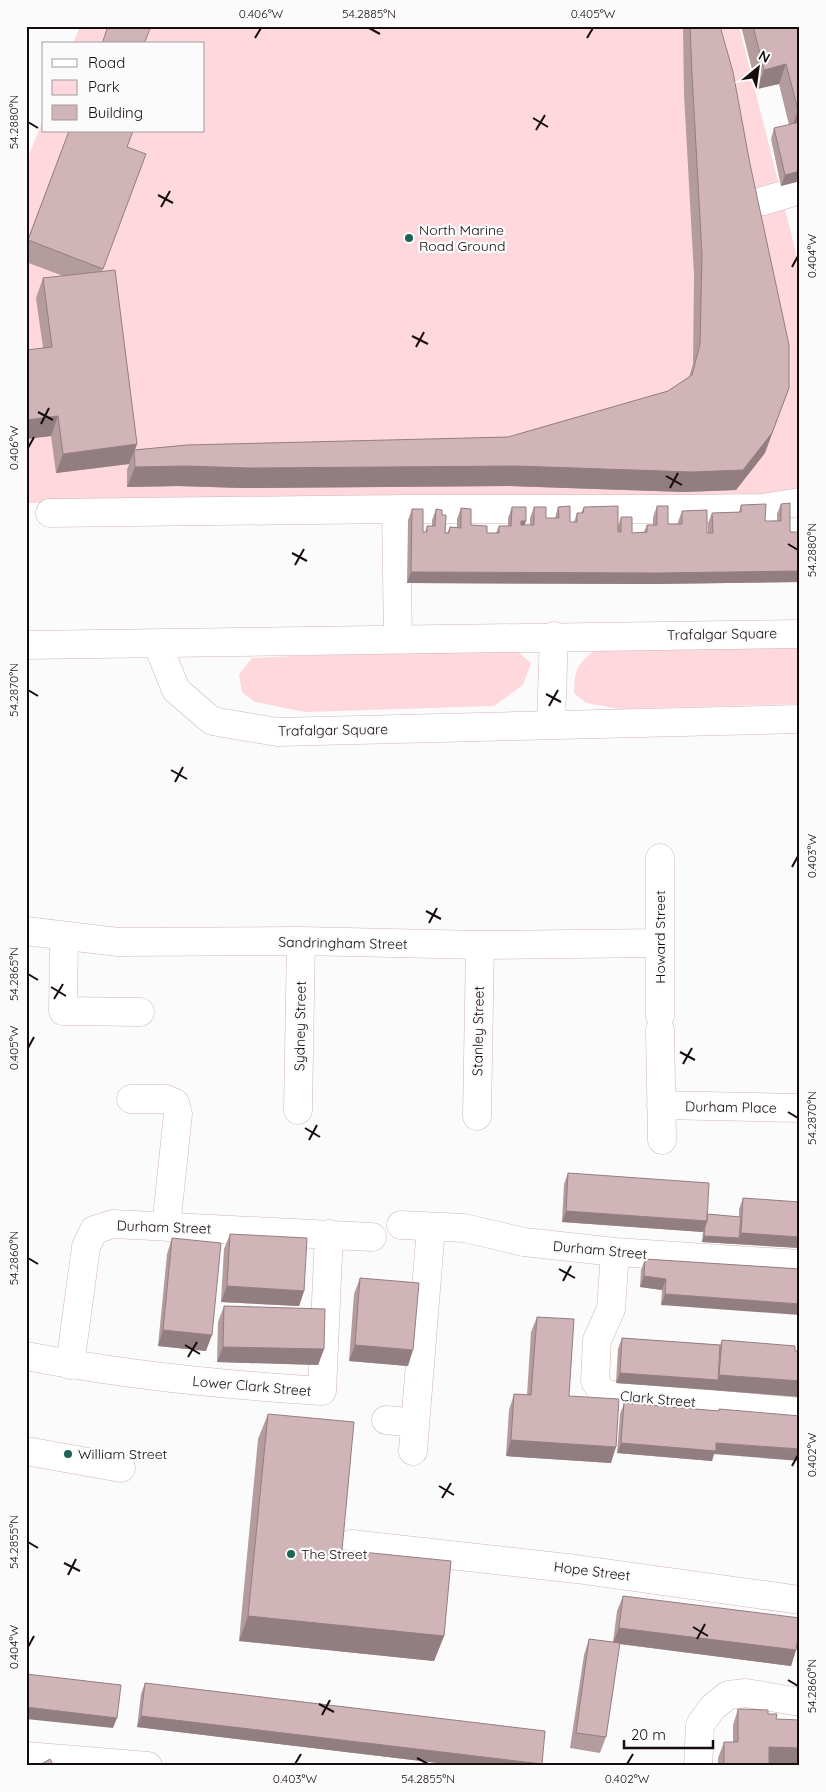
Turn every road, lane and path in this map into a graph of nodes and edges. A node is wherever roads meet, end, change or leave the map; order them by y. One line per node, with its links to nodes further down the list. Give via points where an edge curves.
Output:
1 (800, 190): 2 (street)
2 (763, 201)
3 (800, 502): 4 (street, via 763,508)
4 (396, 509): 5 (street); 8 (street)
5 (50, 513)
6 (800, 634): 7 (street, Trafalgar Square)
7 (554, 636): 8 (street, Trafalgar Square); 12 (street)
8 (398, 639): 10 (street, Trafalgar Square)
9 (26, 645): 10 (street, Trafalgar Square)
10 (158, 645): 12 (street, Trafalgar Square, via 176,690 212,721 277,732)
11 (800, 719): 12 (street, Trafalgar Square)
12 (551, 724)
13 (660, 858): 17 (street, Howard Street)
14 (26, 932): 15 (street, Sandringham Street)
15 (64, 936): 16 (street, Sandringham Street, via 118,942); 19 (street, via 63,1011)
16 (301, 942): 18 (street, Sandringham Street); 23 (street, Sydney Street)
17 (660, 943): 18 (street, Sandringham Street); 21 (street, Howard Street)
18 (480, 945): 24 (street, Stanley Street)
19 (140, 1012)
20 (131, 1099): 27 (street, via 166,1099 175,1103 178,1114)
21 (662, 1105): 22 (street, Durham Place); 25 (street, Howard Street)
22 (800, 1108)
23 (298, 1110)
24 (477, 1116)
25 (662, 1140)
26 (401, 1225): 28 (street, Durham Street)
27 (166, 1227): 29 (street, Durham Street); 34 (street, Durham Street, via 113,1224 94,1230 86,1247)
28 (431, 1227): 31 (street, Durham Street, via 464,1228 524,1242); 37 (street)
29 (330, 1234): 30 (street, Durham Street); 34 (street, Lower Clark Street, via 322,1391 197,1382)
30 (372, 1237)
31 (615, 1252): 32 (street, Durham Street); 35 (street, Clark Street, via 611,1309 597,1340 595,1381 604,1394)
32 (800, 1264)
33 (26, 1356): 34 (street, Lower Clark Street)
34 (70, 1364)
35 (800, 1412)
36 (386, 1420): 37 (street)
37 (415, 1423): 39 (street)
38 (26, 1451): 40 (street)
39 (412, 1451)
40 (121, 1468)
41 (351, 1544): 42 (street, Hope Street, via 386,1536 576,1569)
42 (800, 1600)
43 (800, 1702): 46 (street, via 746,1693 728,1696 712,1708 700,1725)
44 (26, 1756): 45 (street)
45 (148, 1766)
46 (698, 1766)

